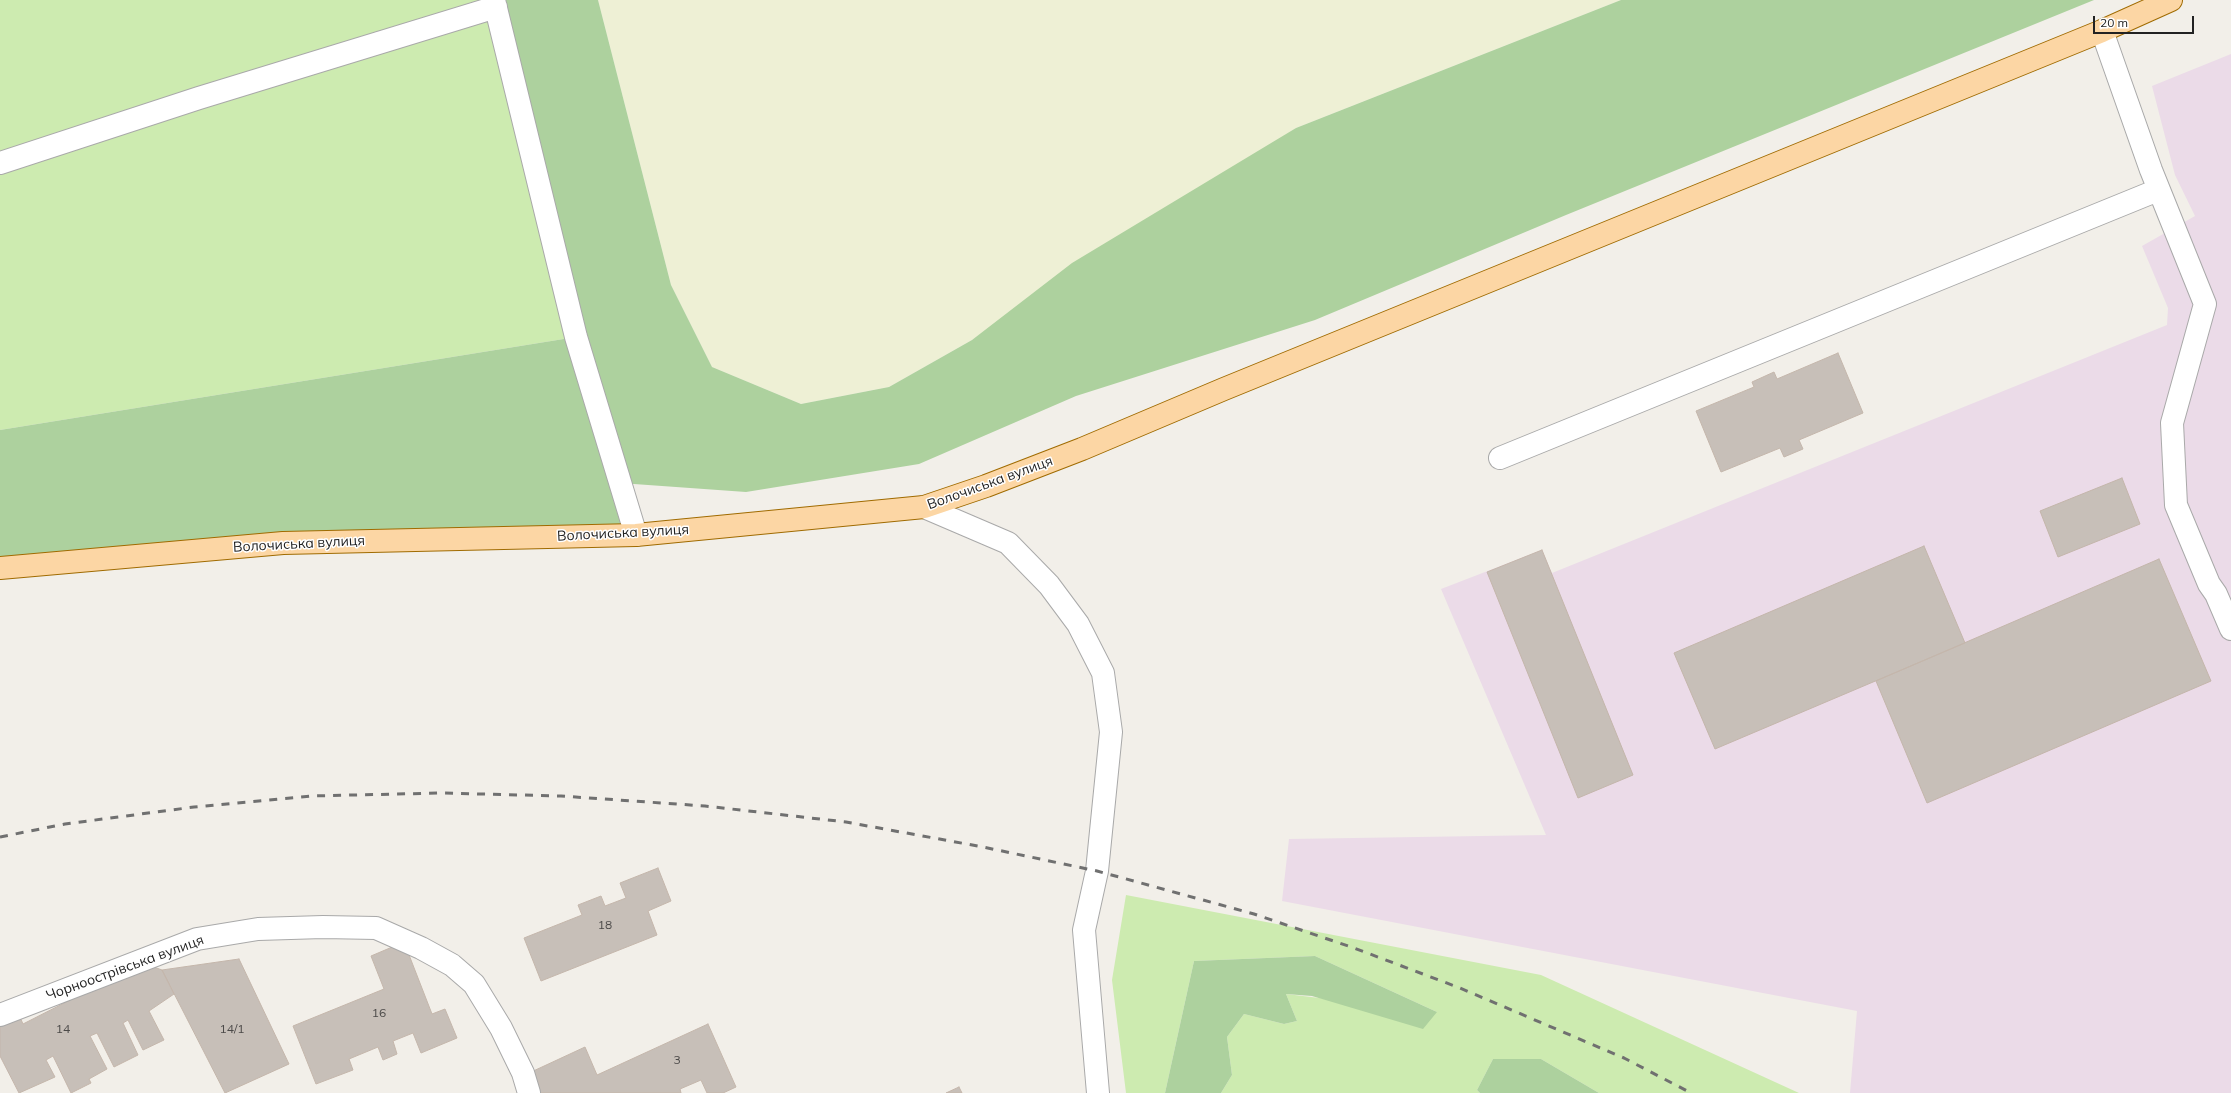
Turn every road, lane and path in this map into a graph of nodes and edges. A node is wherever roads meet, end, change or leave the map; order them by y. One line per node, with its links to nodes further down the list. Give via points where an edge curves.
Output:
1 (2171, 0): 3 (main road, Волочиська вулиця)
2 (495, 3): 4 (street); 8 (street, via 576,337)
3 (2102, 31): 5 (street); 7 (main road, Волочиська вулиця, via 1075,452)
4 (0, 163)
5 (2158, 190): 6 (street); 10 (street, via 2205,304 2172,423 2176,505)
6 (1500, 458)
7 (924, 507): 8 (main road, Волочиська вулиця); 13 (street, via 1008,543 1049,585 1078,624 1102,673 1110,732 1097,871 1084,930)
8 (636, 535): 9 (main road, Волочиська вулиця, via 283,543)
9 (0, 568)
10 (2231, 629)
11 (0, 1014): 12 (street, Чорноострівська вулиця, via 197,939 258,929 376,928 422,948 452,965 474,984 501,1028 523,1073)
12 (529, 1093)
13 (1098, 1093)

